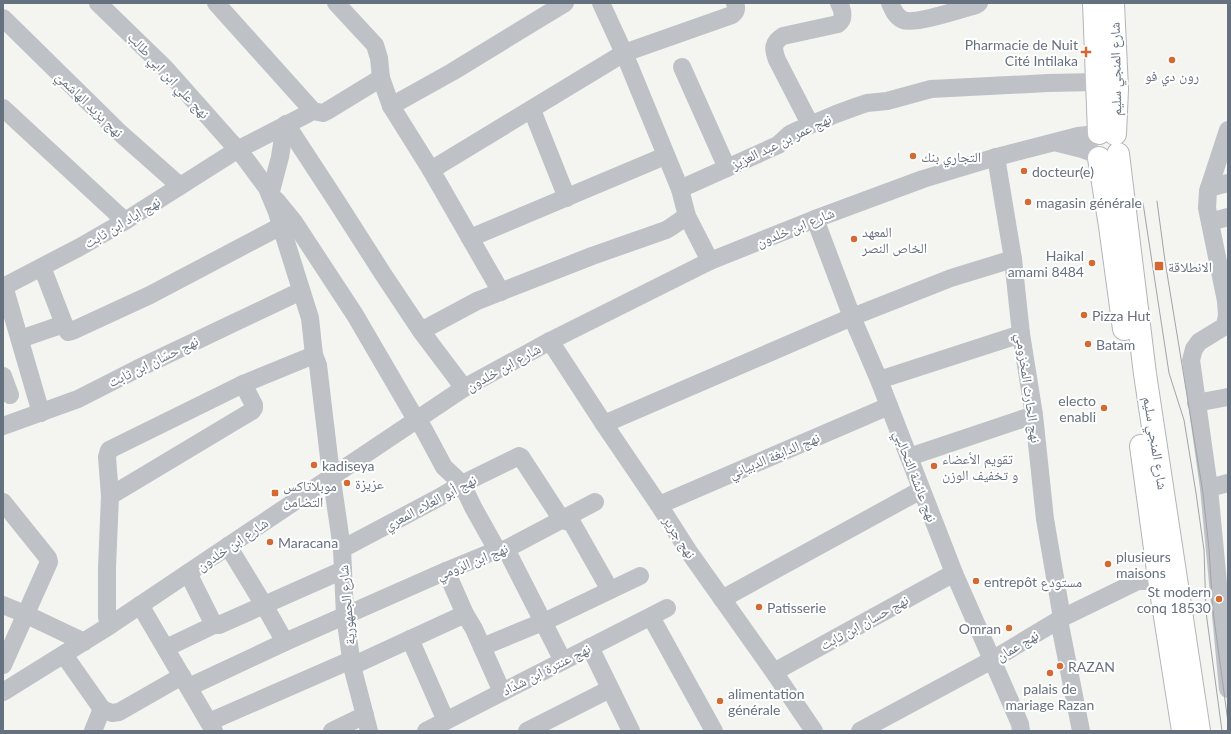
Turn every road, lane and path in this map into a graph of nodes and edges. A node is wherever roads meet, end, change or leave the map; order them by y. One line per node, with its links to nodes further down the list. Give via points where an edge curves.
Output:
1 (98, 3): 26 (street, نهج علي ابن ابي طالب, via 165,68)
2 (216, 3): 20 (street)
3 (336, 3): 15 (street, via 375,45)
4 (601, 3): 13 (street)
5 (734, 3): 13 (street, via 736,11 732,15)
6 (839, 3): 21 (street, via 843,16 838,24 783,36 777,40 774,47 777,60)
7 (890, 3): 8 (street, via 898,16 911,22)
8 (979, 3)
9 (1094, 3): 16 (main road, شارع المنجي سليم)
10 (1113, 3): 25 (main road, شارع المنجي سليم, via 1117,89)
11 (560, 4): 17 (street, via 452,72)
12 (3, 18): 32 (street, نهج يزيد الهاشميّ, via 119,132)
13 (624, 53): 19 (street); 27 (street)
14 (682, 67): 29 (street)
15 (381, 78): 17 (street); 20 (street, نهج اياد ابن ثابت, via 323,113)
16 (1097, 82): 21 (street, نهج عمر بن عبد العزيز, via 930,89 887,102 858,106); 25 (main road, شارع المنجي سليم)
17 (391, 106): 30 (street)
18 (3, 108): 40 (street)
19 (532, 110): 30 (street); 36 (street)
20 (313, 111): 22 (street, نهج اياد ابن ثابت)
21 (810, 124): 29 (street, نهج عمر بن عبد العزيز, via 790,134 778,145)
22 (286, 125): 26 (street, نهج اياد ابن ثابت); 35 (street); 53 (street)
23 (1228, 130): 33 (street)
24 (1053, 142): 25 (street, شارع المنجي سليم, via 1078,136); 28 (street, شارع ابن خلدون)
25 (1104, 144): 90 (main road, شارع المنجي سليم, via 1110,226)
26 (237, 150): 32 (street, نهج اياد ابن ثابت); 35 (street, نهج علي ابن ابي طالب)
27 (665, 156): 34 (street); 36 (street)
28 (996, 157): 39 (street, شارع ابن خلدون, via 923,179); 44 (street, نهج الحارث المخزومي)
29 (727, 168): 34 (street, نهج عمر بن عبد العزيز)
30 (431, 170): 43 (street)
31 (1228, 183): 33 (street)
32 (180, 186): 40 (street, نهج اياد ابن ثابت)
33 (1210, 188): 41 (street, via 1207,208)
34 (680, 190): 37 (street)
35 (270, 192): 42 (street, شارع الجمهورية); 68 (street, via 294,222 355,314)
36 (568, 198): 43 (street)
37 (687, 216): 45 (street); 49 (street, via 666,230)
38 (1228, 217): 41 (street)
39 (815, 219): 45 (street, شارع ابن خلدون); 50 (street, نهج عائشة التحالبي)
40 (125, 221): 46 (street, نهج اياد ابن ثابت)
41 (1210, 222): 52 (street, via 1226,301)
42 (281, 226): 48 (street, شارع الجمهورية); 51 (street, via 150,295 72,331 68,332)
43 (470, 238): 49 (street)
44 (1012, 259): 50 (street, via 950,278); 54 (street, نهج الحارث المخزومي)
45 (710, 261): 56 (street, شارع ابن خلدون)
46 (42, 267): 47 (street, نهج اياد ابن ثابت); 51 (street)
47 (4, 284): 55 (street)
48 (301, 291): 57 (street, شارع الجمهورية, via 310,318); 66 (street, نهج حسّان ابن ثابت, via 78,399)
49 (501, 292): 53 (street, via 475,302)
50 (852, 316): 59 (street, نهج عائشة التحالبي); 69 (street)
51 (64, 324): 55 (street)
52 (1226, 326): 64 (street, via 1199,342 1194,350 1191,360)
53 (421, 330): 61 (street)
54 (1021, 334): 59 (street); 67 (street, نهج الحارث المخزومي)
55 (20, 339): 66 (street)
56 (550, 341): 61 (street, شارع ابن خلدون); 69 (street, نهج جرير)
57 (314, 355): 60 (street); 72 (street, شارع الجمهورية, via 318,365)
58 (3, 376): 62 (street)
59 (879, 380): 65 (street, نهج عائشة التحالبي)
60 (243, 384): 77 (street, via 254,406 252,411); 77 (street, via 109,450 107,457)
61 (464, 388): 68 (street, شارع ابن خلدون)
62 (10, 395)
63 (1228, 397): 64 (street)
64 (1196, 403): 75 (street)
65 (889, 406): 71 (street, نهج عائشة التحالبي); 79 (street, نهج الدابغة الدبياني)
66 (41, 413): 70 (street, نهج حسّان ابن ثابت)
67 (1034, 415): 71 (street); 102 (street, نهج الحارث المخزومي, via 1045,519)
68 (417, 420): 72 (street, شارع ابن خلدون); 73 (street, via 444,467)
69 (604, 424): 79 (street, نهج جرير)
70 (3, 426)
71 (909, 457): 76 (street, نهج عائشة التحالبي)
72 (332, 477): 82 (street, شارع ابن خلدون); 83 (street, شارع الجمهورية)
73 (462, 484): 81 (street, نهج أبو العلاء المعري, via 519,456); 83 (street, نهج أبو العلاء المعري); 84 (street, via 473,507)
74 (1228, 484): 75 (street)
75 (1209, 488): 93 (street)
76 (921, 490): 88 (street, نهج عائشة التحالبي); 92 (street)
77 (110, 496): 105 (street, via 107,568)
78 (595, 502): 81 (street, نهج ابن الرّومي)
79 (659, 505): 92 (street, نهج جرير)
80 (5, 507): 98 (street, via 49,560)
81 (562, 520): 84 (street, نهج ابن الرّومي); 91 (street, via 572,523)
82 (228, 546): 87 (street, شارع ابن خلدون); 96 (street)
83 (342, 549): 85 (street, شارع الجمهورية)
84 (501, 550): 86 (street, نهج ابن الرّومي); 103 (street)
85 (343, 570): 96 (street); 100 (street, شارع الجمهورية)
86 (446, 571): 99 (street); 100 (street, نهج ابن الرّومي)
87 (188, 573): 95 (street, شارع ابن خلدون); 104 (street)
88 (954, 573): 114 (street, نهج عائشة التحالبي); 117 (street, نهج حسان ابن ثابت)
89 (640, 576): 91 (street)
90 (1169, 588): 102 (street, نهج عمان, via 1152,581 1138,581); 137 (main road, شارع المنجي سليم); 138 (main road, شارع المنجي سليم)
91 (610, 590): 103 (street)
92 (722, 599): 117 (street, نهج جرير)
93 (1224, 603): 119 (street)
94 (3, 605): 98 (street)
95 (140, 605): 105 (street, شارع ابن خلدون); 111 (street)
96 (264, 605): 104 (street); 108 (street)
97 (667, 608): 101 (street, نهج عنترة ابن شدّاد)
98 (25, 614): 107 (street); 116 (street)
99 (465, 614): 106 (street); 109 (street)
100 (345, 615): 108 (street, نهج ابن الرّومي); 115 (street, شارع الجمهورية)
101 (651, 617): 110 (street, نهج عنترة ابن شدّاد); 133 (street)
102 (1060, 619): 114 (street, نهج عمان); 136 (street, نهج الحارث المخزومي)
103 (543, 622): 109 (street); 113 (street)
104 (214, 625): 111 (street)
105 (109, 626): 107 (street, شارع ابن خلدون)
106 (410, 639): 115 (street); 124 (street)
107 (84, 642): 112 (street, شارع ابن خلدون)
108 (285, 642): 118 (street, نهج ابن الرّومي)
109 (482, 647): 122 (street)
110 (590, 647): 113 (street, نهج عنترة ابن شدّاد); 120 (street)
111 (166, 648): 118 (street)
112 (64, 655): 121 (street, شارع ابن خلدون); 123 (street)
113 (563, 660): 122 (street, نهج عنترة ابن شدّاد)
114 (992, 660): 127 (street, نهج عائشة التحالبي); 135 (street, نهج عمان)
115 (352, 663): 125 (street, شارع الجمهورية); 126 (street)
116 (3, 665)
117 (774, 672): 134 (street, نهج جرير)
118 (186, 682): 123 (street, نهج ابن الرّومي, via 119,712); 126 (street)
119 (1228, 686)
120 (610, 689): 128 (street); 132 (street)
121 (3, 692)
122 (502, 692): 124 (street, نهج عنترة ابن شدّاد)
123 (102, 710): 129 (street)
124 (446, 720): 131 (street, نهج عنترة ابن شدّاد)
125 (367, 723): 130 (street)
126 (210, 728)
127 (1016, 729)
128 (531, 730)
129 (93, 731)
130 (332, 731)
131 (426, 731)
132 (631, 731)
133 (714, 731)
134 (814, 731)
135 (860, 731)
136 (1081, 731)
137 (1183, 731)
138 (1199, 731)

